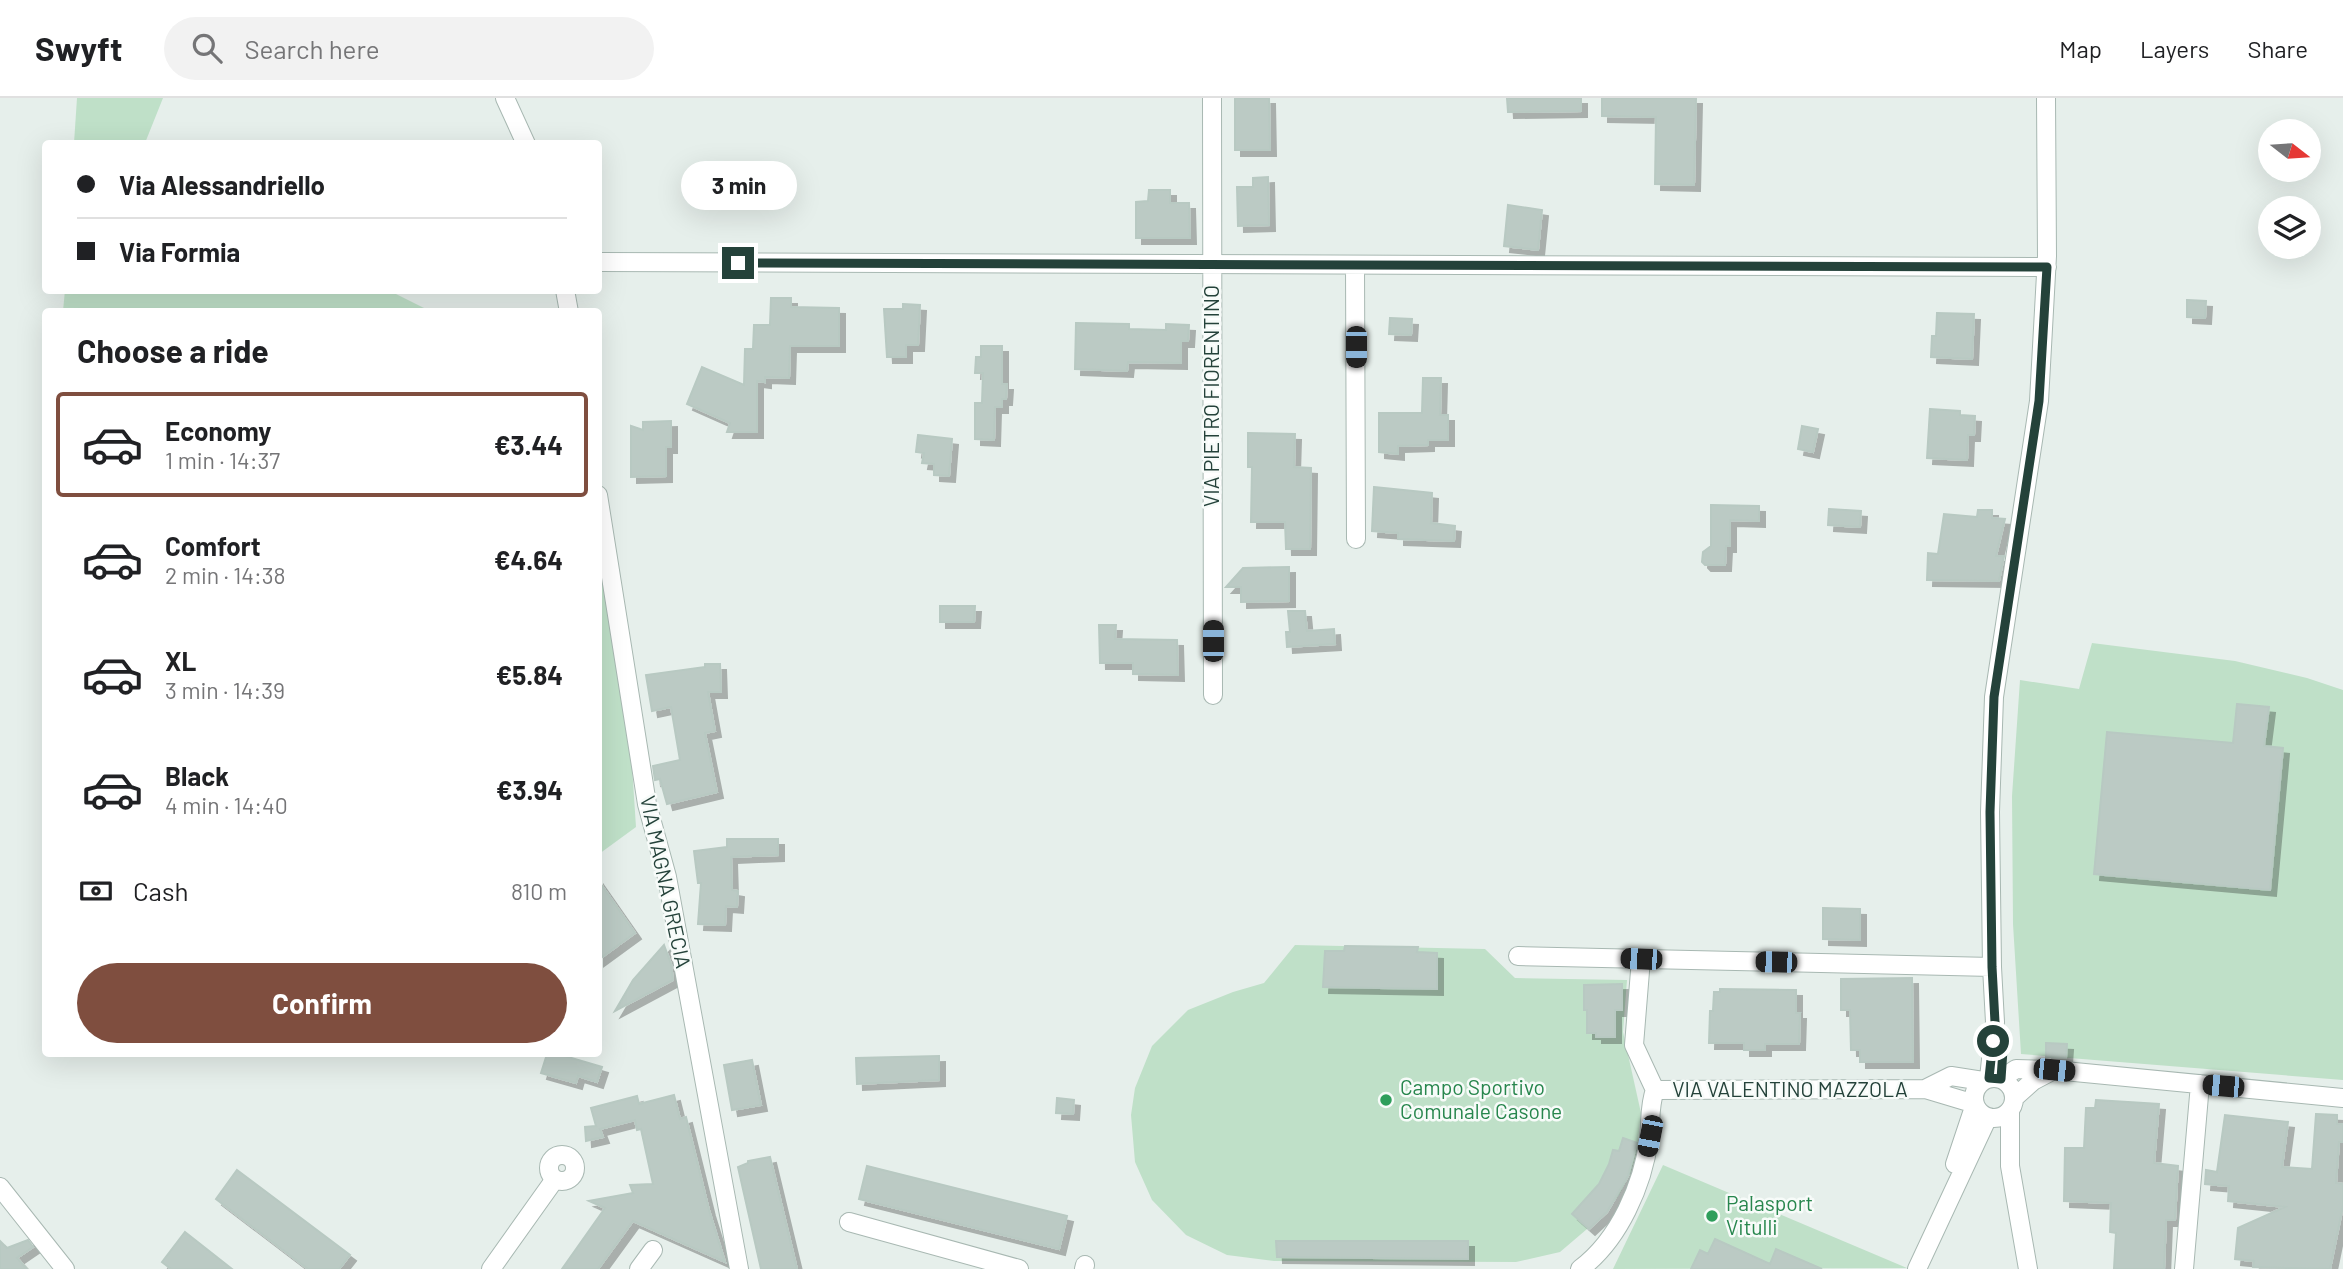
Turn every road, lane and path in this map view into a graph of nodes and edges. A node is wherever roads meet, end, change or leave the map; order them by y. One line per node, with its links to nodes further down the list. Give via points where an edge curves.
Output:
1 (505, 98): 4 (street)
2 (1212, 98): 6 (street, VIA PIETRO FIORENTINO)
3 (2046, 98): 8 (street)
4 (524, 140)
5 (602, 262): 6 (street)
6 (1211, 264): 7 (street); 11 (street, VIA PIETRO FIORENTINO)
7 (1355, 265): 8 (street); 10 (street)
8 (2047, 267): 14 (street, via 2037,414 1994,697)
9 (602, 520): 31 (street, VIA MAGNA GRECIA, via 647,804 667,877)
10 (1356, 539)
11 (1213, 695)
12 (1518, 956): 13 (street)
13 (1641, 959): 14 (street); 19 (street, via 1634,1045)
14 (1992, 967): 16 (street, via 1995,1022 2003,1050)
15 (2054, 1070): 16 (street, via 2015,1069); 17 (street); 21 (street, via 2033,1081)
16 (1991, 1079): 18 (street, VIA VALENTINO MAZZOLA, via 1951,1076); 21 (street, via 2010,1086); 22 (street, via 1975,1091)
17 (2200, 1084): 20 (street); 36 (street)
18 (1925, 1089): 19 (street, VIA VALENTINO MAZZOLA); 22 (street, VIA VALENTINO MAZZOLA)
19 (1655, 1090): 33 (street, via 1650,1102 1650,1136 1636,1187 1604,1248)
20 (2343, 1098)
21 (2012, 1104): 22 (street, via 2000,1117); 23 (street)
22 (1981, 1110): 23 (street); 34 (street)
23 (2010, 1166): 35 (street)
24 (555, 1179): 29 (street)
25 (0, 1186): 28 (street)
26 (849, 1222): 32 (street)
27 (653, 1250): 30 (street)
28 (65, 1269)
29 (491, 1269)
30 (639, 1269)
31 (739, 1269)
32 (1019, 1269)
33 (1580, 1269)
34 (1917, 1269)
35 (2028, 1269)
36 (2183, 1269)

